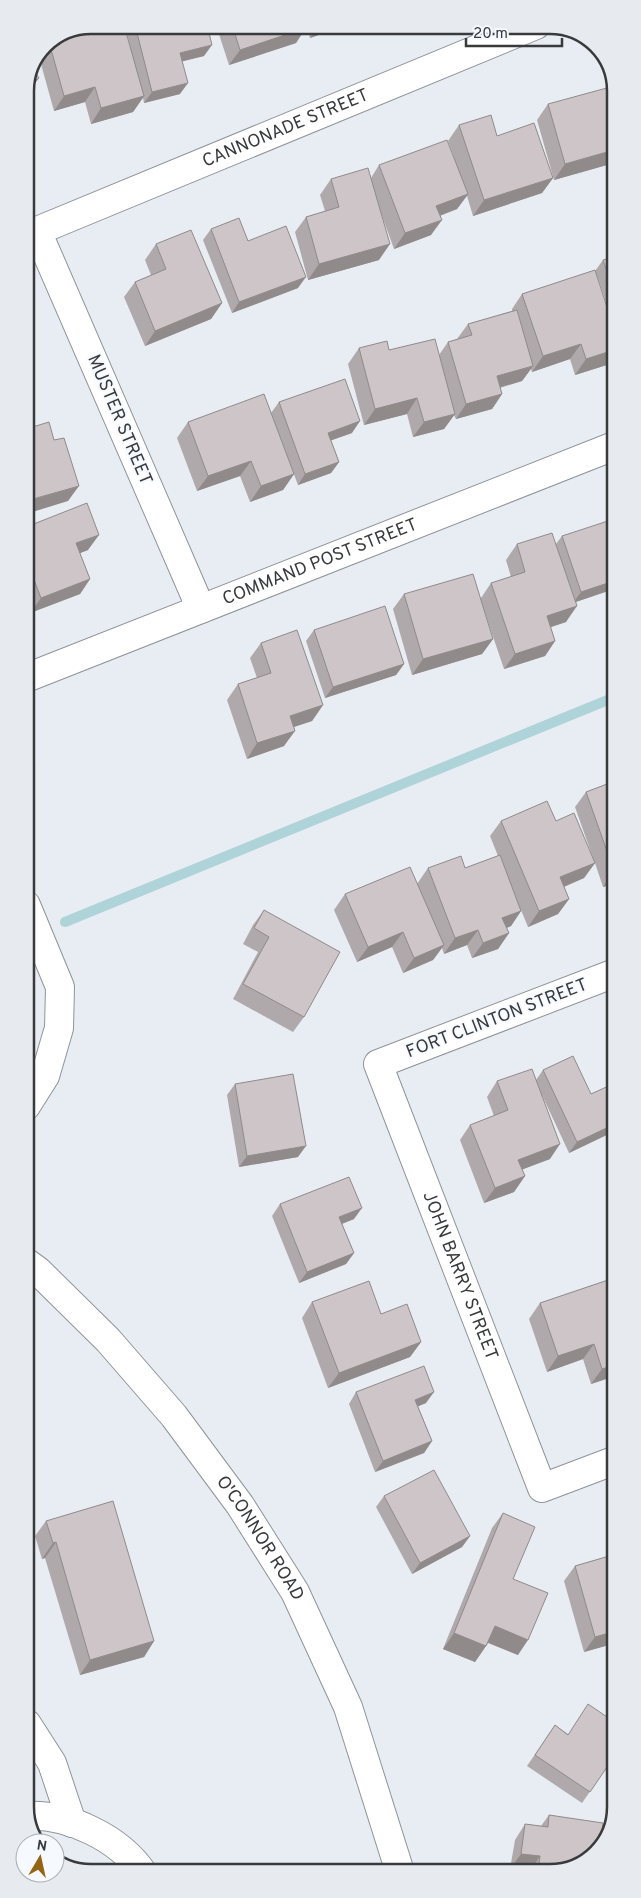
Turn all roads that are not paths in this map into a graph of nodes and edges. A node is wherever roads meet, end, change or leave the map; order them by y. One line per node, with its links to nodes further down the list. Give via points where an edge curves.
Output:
1 (514, 34): 2 (street, CANNONADE STREET)
2 (36, 231): 4 (street, MUSTER STREET)
3 (607, 449): 4 (street, COMMAND POST STREET)
4 (201, 609): 5 (street, COMMAND POST STREET)
5 (34, 675)
6 (34, 924): 9 (street, via 60,987 59,1028 45,1076)
7 (607, 977): 8 (street, FORT CLINTON STREET)
8 (378, 1064): 11 (street, JOHN BARRY STREET, via 542,1488)
9 (34, 1093)
10 (34, 1269): 16 (street, O'CONNOR ROAD, via 108,1340 174,1416 240,1505 295,1592 348,1707)
11 (607, 1463)
12 (34, 1735): 14 (street, via 52,1763)
13 (35, 1817): 14 (street)
14 (72, 1823): 15 (street, via 104,1837)
15 (137, 1864)
16 (397, 1864)

